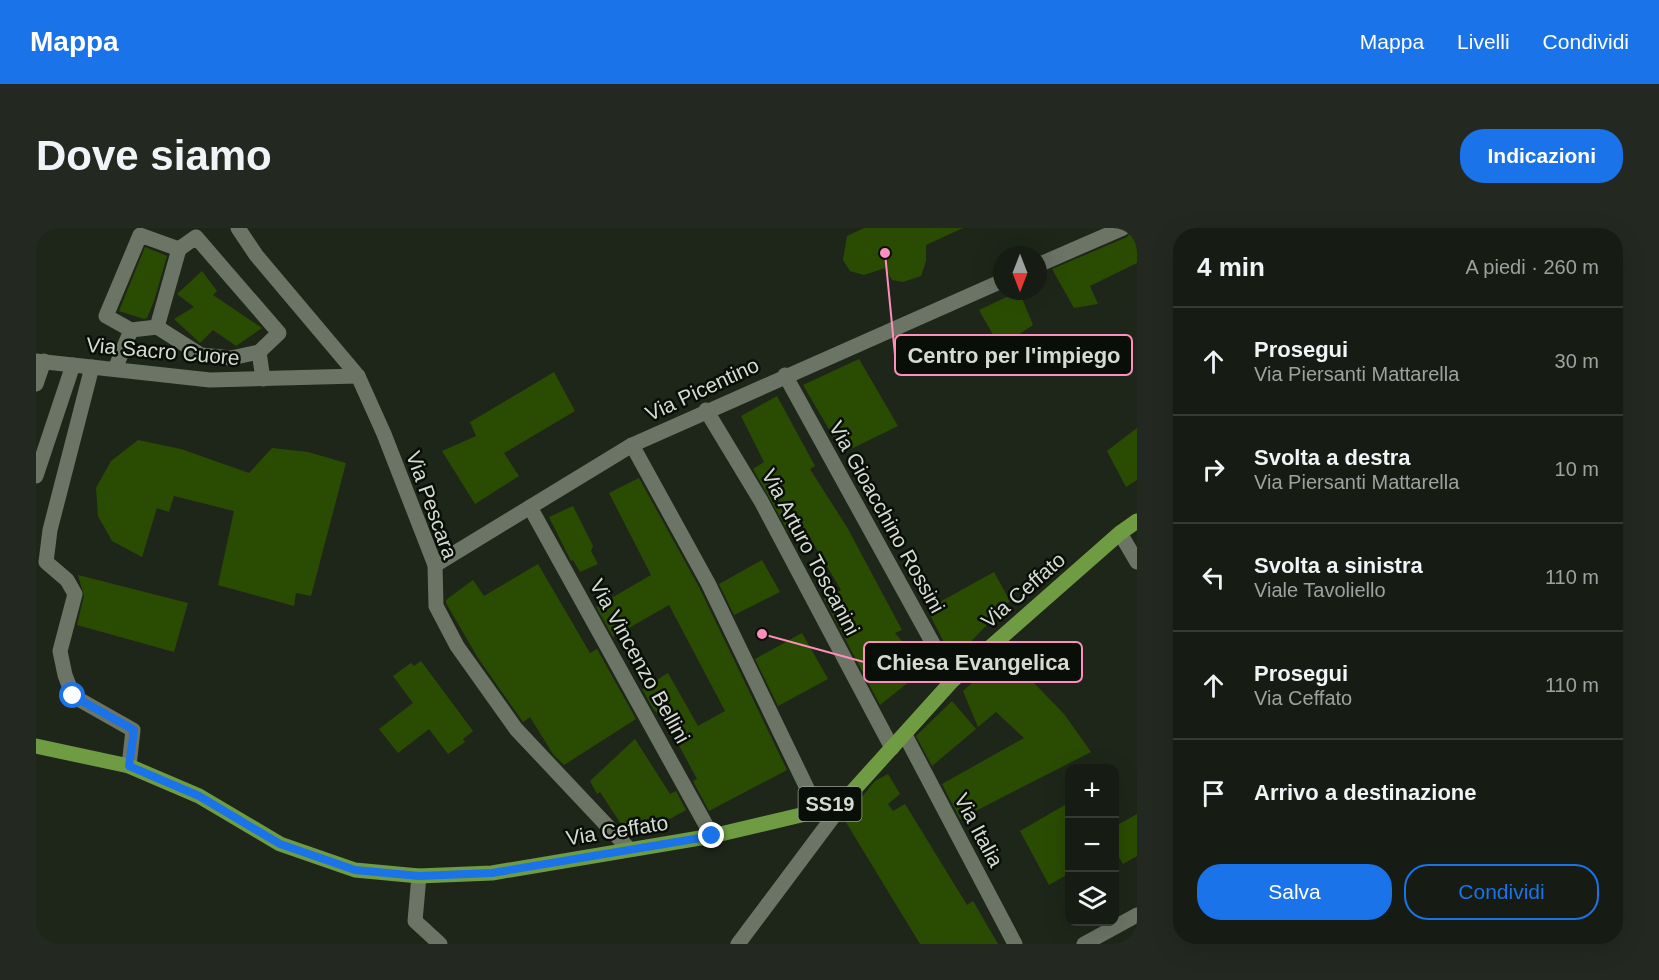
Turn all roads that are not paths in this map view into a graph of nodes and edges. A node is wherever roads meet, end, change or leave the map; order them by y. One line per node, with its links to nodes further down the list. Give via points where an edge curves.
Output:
1 (238, 228): 14 (street, Via Pescara, via 256,255)
2 (1123, 228): 4 (street)
3 (179, 249): 6 (street); 7 (street, via 140,235 106,316); 8 (street, via 196,237 279,333)
4 (1047, 261)
5 (993, 284): 13 (street, Via Picentino)
6 (157, 327): 7 (street); 8 (street, via 201,355 231,358)
7 (131, 330): 12 (street)
8 (259, 352): 15 (street)
9 (40, 361): 10 (street, Via Sacro Cuore); 16 (street)
10 (73, 365): 11 (street, Via Sacro Cuore); 19 (street)
11 (92, 367): 12 (street, Via Sacro Cuore); 29 (street, via 50,530 46,562 67,580 75,594 60,651 64,675 73,696 134,730)
12 (115, 369): 15 (street, Via Sacro Cuore, via 210,380)
13 (785, 375): 17 (street, Via Picentino); 25 (street, Via Gioacchino Rossini)
14 (358, 376): 15 (street, Via Sacro Cuore); 24 (street, Via Pescara)
15 (263, 379)
16 (36, 384)
17 (706, 410): 18 (street, Via Picentino); 28 (street, Via Arturo Toscanini, via 761,501)
18 (632, 445): 20 (street, Via Picentino); 31 (street, via 708,583)
19 (36, 476)
20 (530, 507): 24 (street, Via Picentino); 32 (street, Via Vincenzo Bellini)
21 (1137, 521): 22 (main road, Via Ceffato / SS19)
22 (1120, 533): 23 (street); 25 (main road, Via Ceffato / SS19)
23 (1137, 562)
24 (435, 565): 33 (street, Via Pescara, via 436,606 473,670 516,729)
25 (953, 680): 26 (main road, Via Ceffato / SS19)
26 (905, 735): 28 (main road, Via Ceffato / SS19); 38 (street, Via Italia)
27 (36, 746): 29 (main road, SS19)
28 (892, 748): 30 (main road, Via Ceffato / SS19)
29 (129, 766): 34 (main road, SS19, via 199,796 280,844 355,870)
30 (851, 793): 31 (main road, Via Ceffato / SS19); 37 (street)
31 (818, 811): 32 (main road, Via Ceffato / SS19)
32 (712, 836): 33 (main road, Via Ceffato / SS19)
33 (629, 849): 34 (main road, Via Ceffato / SS19, via 492,873)
34 (419, 876): 36 (street, via 416,921)
35 (1137, 915): 39 (street)
36 (440, 944)
37 (738, 944)
38 (1015, 944)
39 (1084, 944)

